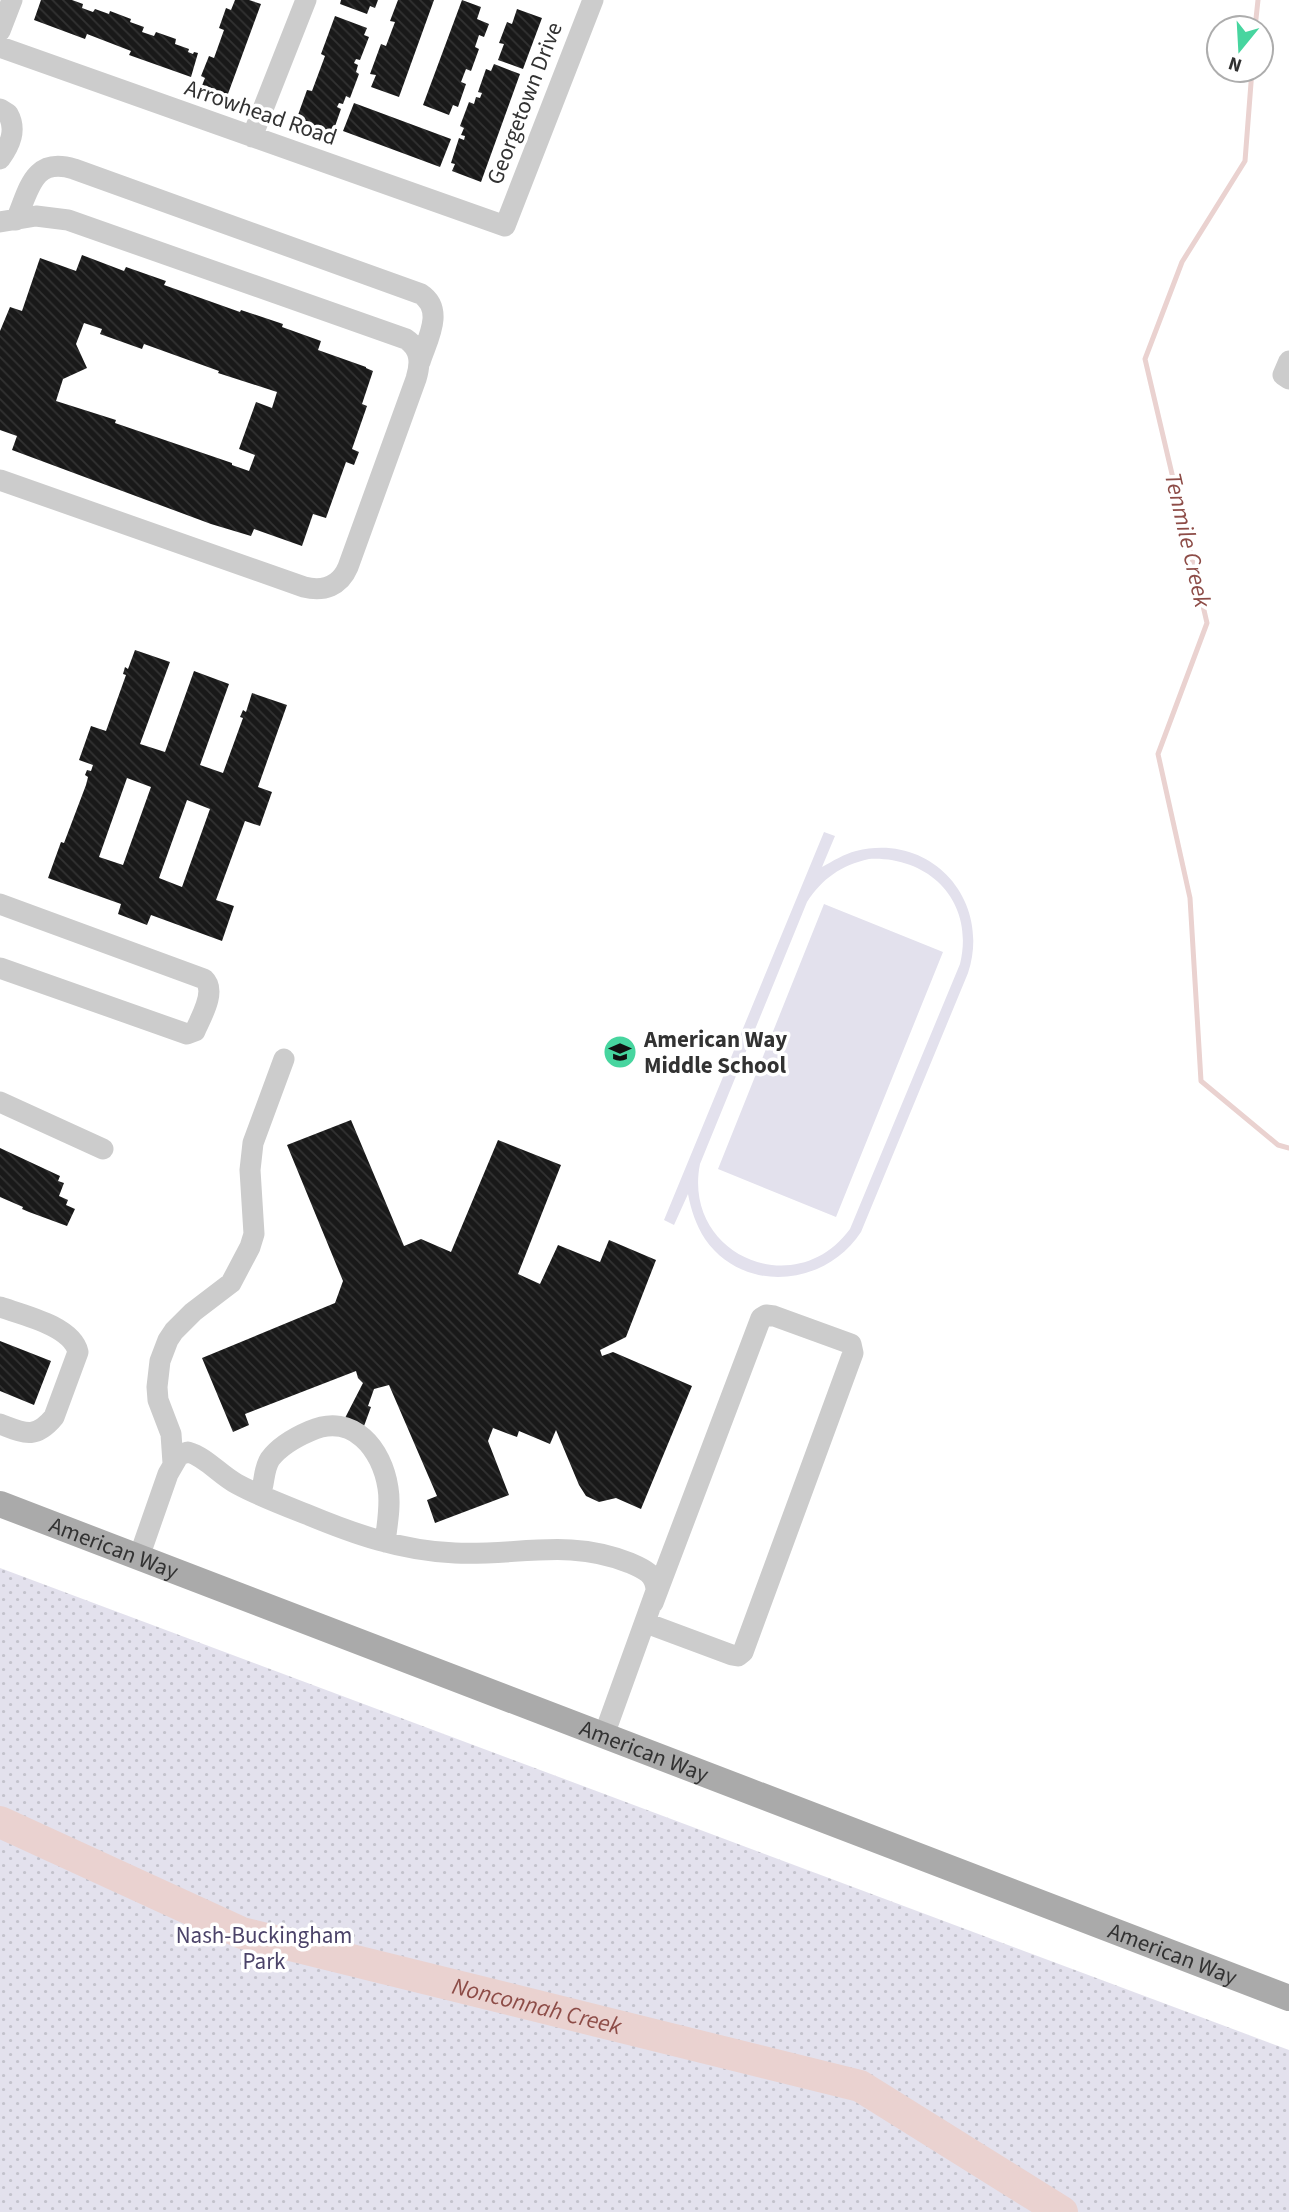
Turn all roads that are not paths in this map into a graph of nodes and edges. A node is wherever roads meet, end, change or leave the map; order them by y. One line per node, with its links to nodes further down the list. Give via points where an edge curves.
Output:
1 (12, 0): 4 (street)
2 (306, 0): 7 (street)
3 (593, 0): 10 (street, Georgetown Drive)
4 (0, 32)
5 (0, 47): 7 (street, Arrowhead Road)
6 (0, 109): 8 (street, via 10,116 13,132)
7 (252, 137): 10 (street, Arrowhead Road)
8 (0, 159)
9 (8, 221): 11 (street, via 45,216 68,220 406,339); 11 (street, via 39,172 55,165 74,169 421,294 431,303 434,316)
10 (505, 226)
11 (420, 362): 12 (street, via 348,567 340,582 325,589 304,587)
12 (0, 480)
13 (0, 904): 14 (street, via 204,979 210,991 195,1031 187,1034)
14 (0, 968)
15 (284, 1059): 20 (street, via 253,1143 254,1234 250,1247 231,1283 174,1331 160,1361 158,1400 171,1434)
16 (0, 1102): 17 (street)
17 (103, 1149)
18 (0, 1307): 19 (street, via 66,1333 78,1352 48,1424 26,1434)
19 (0, 1424)
20 (173, 1463): 21 (street, via 184,1452 193,1453); 24 (street)
21 (260, 1495): 23 (street); 23 (street, via 268,1462 281,1448 325,1426 354,1432 369,1443 385,1476 389,1504)
22 (0, 1504): 24 (main road, American Way)
23 (385, 1542): 25 (street, via 458,1553 563,1548 620,1559 655,1580)
24 (139, 1557): 26 (main road, American Way)
25 (650, 1613): 25 (street, via 761,1318 774,1316 851,1345 853,1353 743,1652 732,1655); 26 (street)
26 (604, 1735): 27 (main road, American Way)
27 (1289, 1998)

